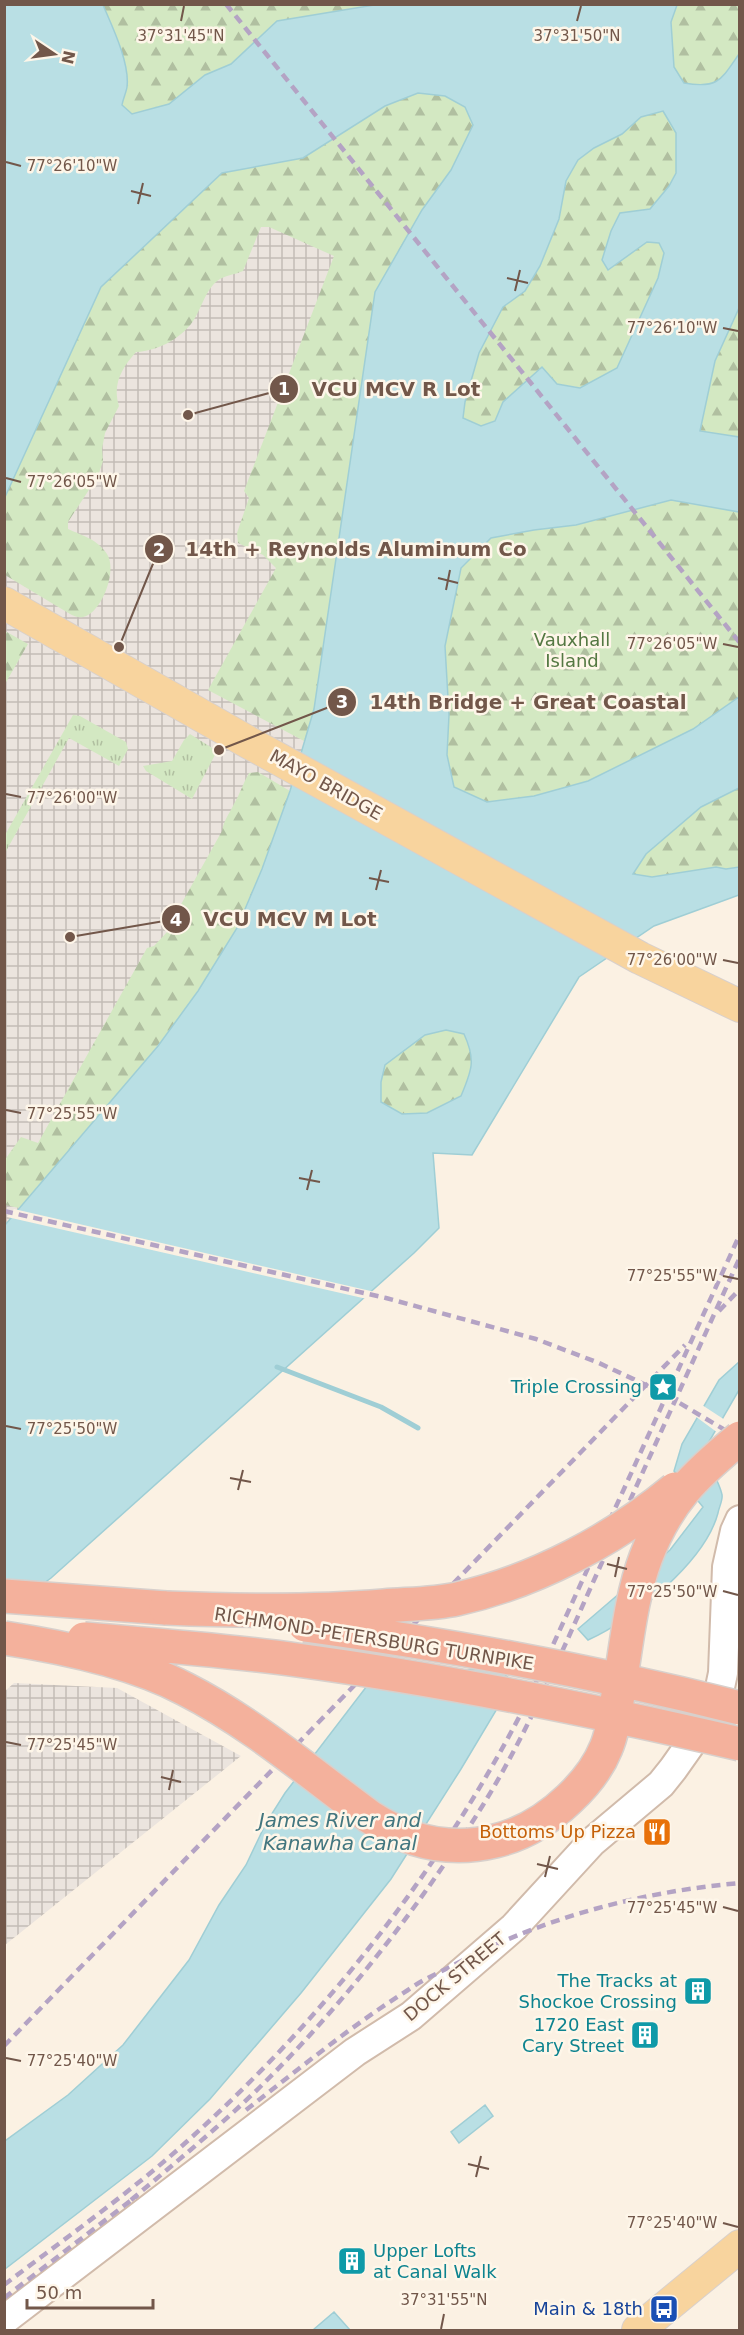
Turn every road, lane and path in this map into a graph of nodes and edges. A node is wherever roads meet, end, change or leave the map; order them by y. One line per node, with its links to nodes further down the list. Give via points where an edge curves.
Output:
1 (4, 603): 2 (main road, MAYO BRIDGE, via 645,961)
2 (740, 1006)
3 (740, 1436): 6 (highway, bridge, via 627,1525 560,1563 505,1586 455,1599 344,1609); 7 (highway, bridge, via 699,1472 659,1527 637,1592 611,1736 598,1764 559,1809 512,1837 462,1846 413,1839 389,1830 256,1733 184,1688 97,1657)
4 (740, 1520): 11 (main road, DOCK STREET, via 727,1567 723,1673 718,1697 709,1718 661,1784 592,1842 514,1927 411,2016 355,2052)
5 (4, 1596): 6 (highway, RICHMOND-PETERSBURG TURNPIKE)
6 (166, 1608): 8 (highway, RICHMOND-PETERSBURG TURNPIKE, bridge, via 478,1653)
7 (4, 1635): 9 (highway, RICHMOND-PETERSBURG TURNPIKE, bridge, via 214,1650 364,1669 534,1699)
8 (740, 1708)
9 (740, 1744)
10 (737, 2253): 12 (main road)
11 (4, 2320)
12 (638, 2331)

